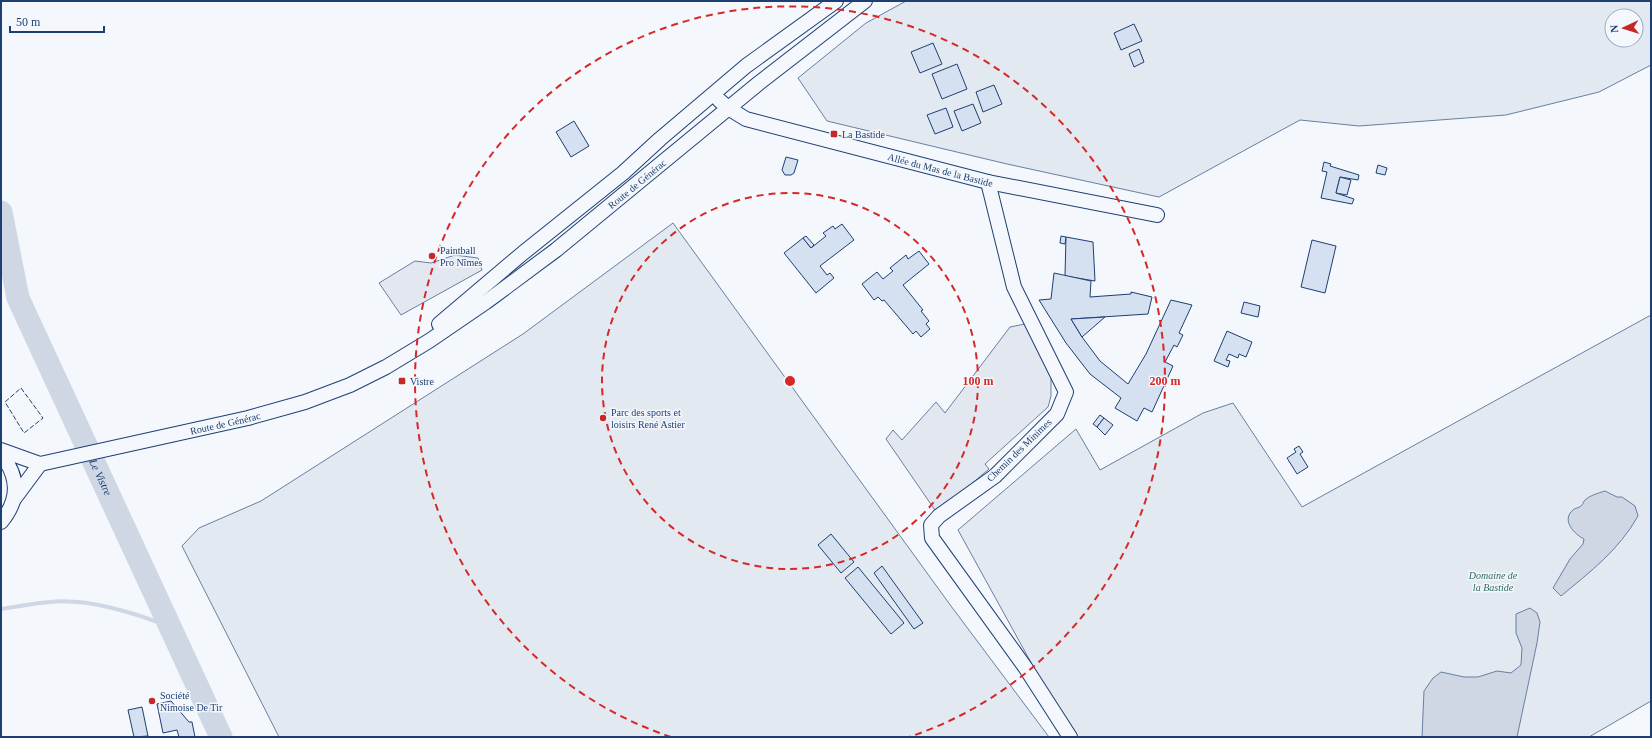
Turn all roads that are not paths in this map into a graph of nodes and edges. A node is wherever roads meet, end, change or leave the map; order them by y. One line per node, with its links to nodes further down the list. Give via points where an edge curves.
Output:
1 (836, 1): 6 (street, Route de Générac, via 746,66)
2 (865, 1): 3 (street, Route de Générac)
3 (723, 104): 4 (street, Allée du Mas de la Bastide, via 746,119); 6 (street, Route de Générac, via 556,250 429,341)
4 (988, 182): 5 (street, Allée du Mas de la Bastide); 12 (street, Chemin des Minimes, via 1014,287 1066,392 1056,414 995,476 930,525 932,538 1025,667)
5 (1157, 215)
6 (401, 357): 9 (street, Route de Générac, via 350,385 305,402 248,418)
7 (1, 450): 9 (street)
8 (1, 454): 10 (street, via 10,467 15,483)
9 (40, 464): 10 (street)
10 (14, 499): 11 (street)
11 (1, 522)
12 (1070, 737)

